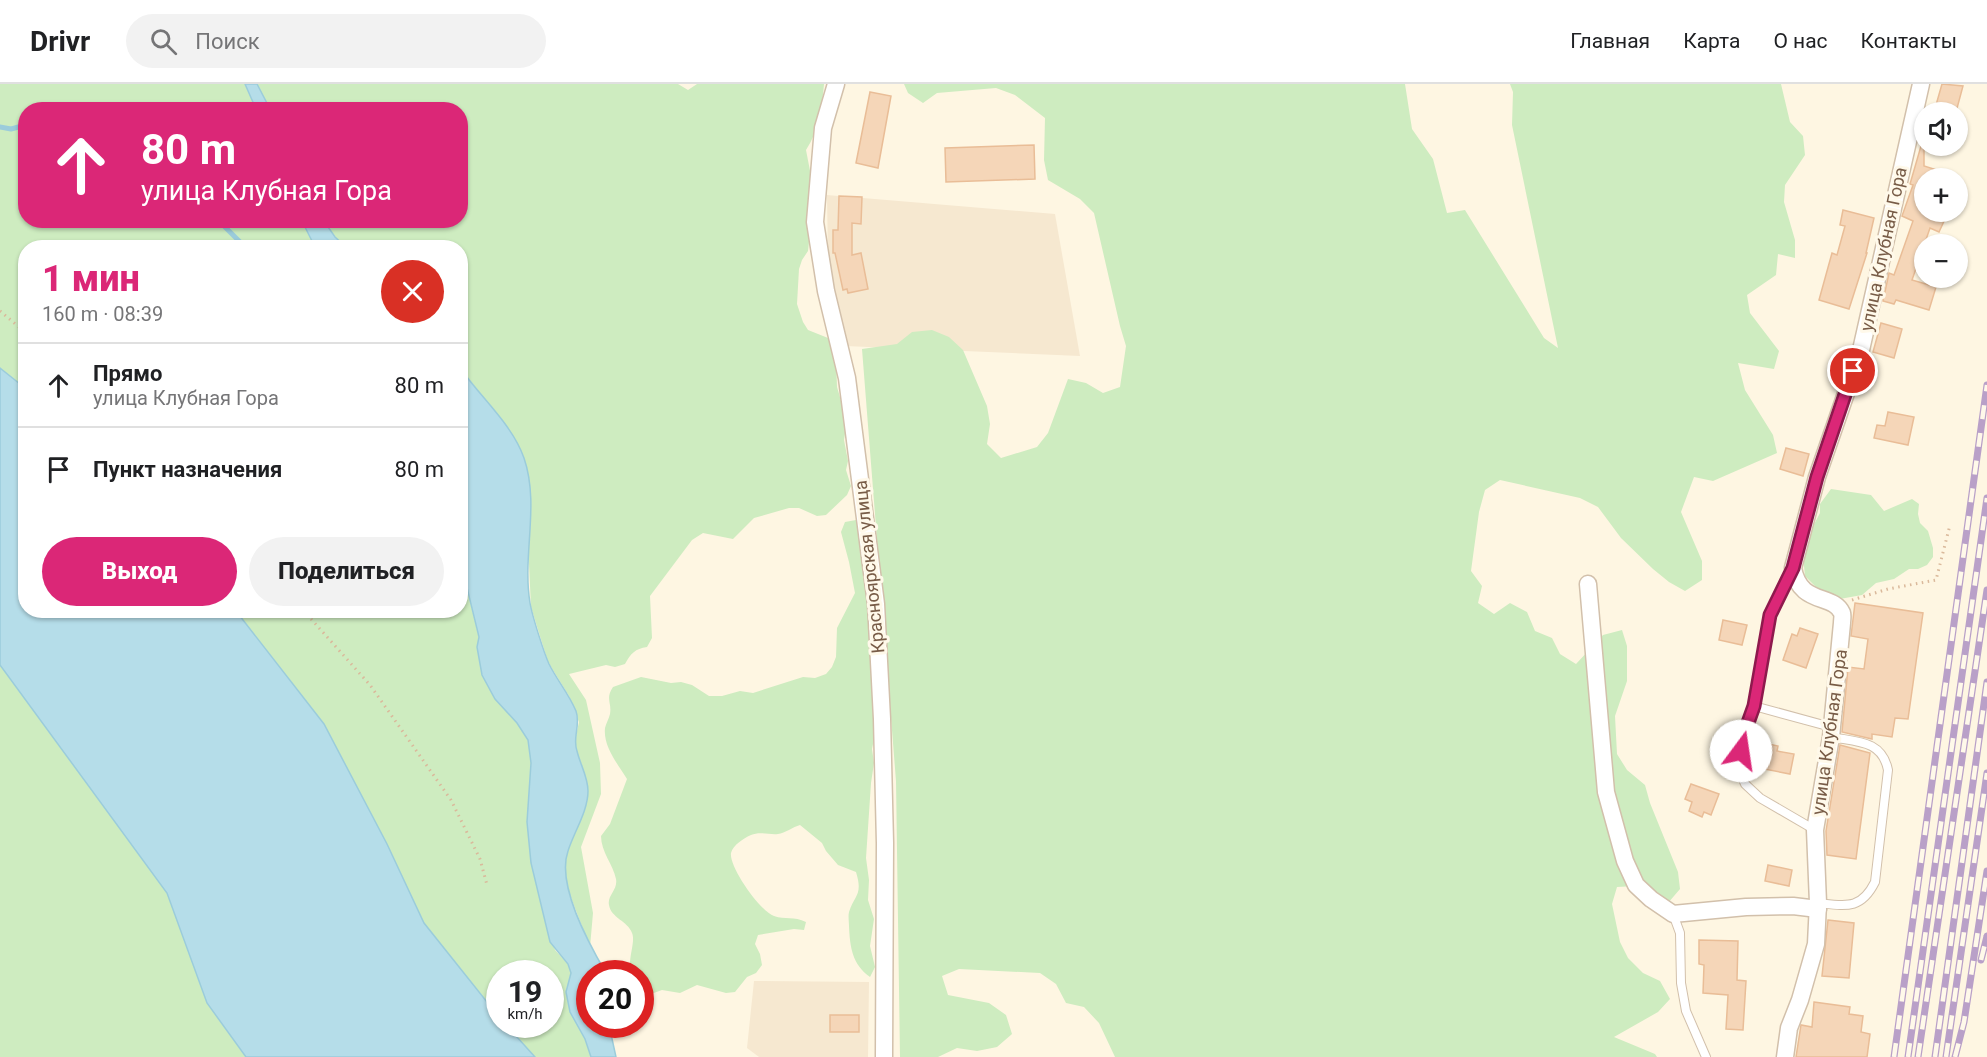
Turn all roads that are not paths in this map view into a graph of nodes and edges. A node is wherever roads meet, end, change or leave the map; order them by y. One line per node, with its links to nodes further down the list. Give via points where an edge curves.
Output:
1 (836, 84): 10 (street, Красноярская улица, via 823,128 815,222 826,291 847,378 876,604 885,843)
2 (1921, 84): 3 (street, улица Клубная Гора, via 1860,350 1817,477)
3 (1793, 568): 5 (lane, via 1770,615); 6 (street, улица Клубная Гора, via 1804,591 1842,613)
4 (1588, 584): 9 (street, via 1606,792 1625,861 1636,885)
5 (1754, 706): 6 (lane); 7 (lane, via 1738,768 1745,784 1760,798)
6 (1831, 732): 7 (street, улица Клубная Гора); 8 (lane, via 1872,745 1882,752 1888,770 1872,888 1862,902)
7 (1815, 830): 8 (street, улица Клубная Гора)
8 (1818, 906): 9 (street); 12 (street, улица Клубная Гора, via 1816,944 1789,1028)
9 (1673, 914): 11 (lane, via 1680,933 1686,1011)
10 (884, 1057)
11 (1706, 1057)
12 (1785, 1057)

